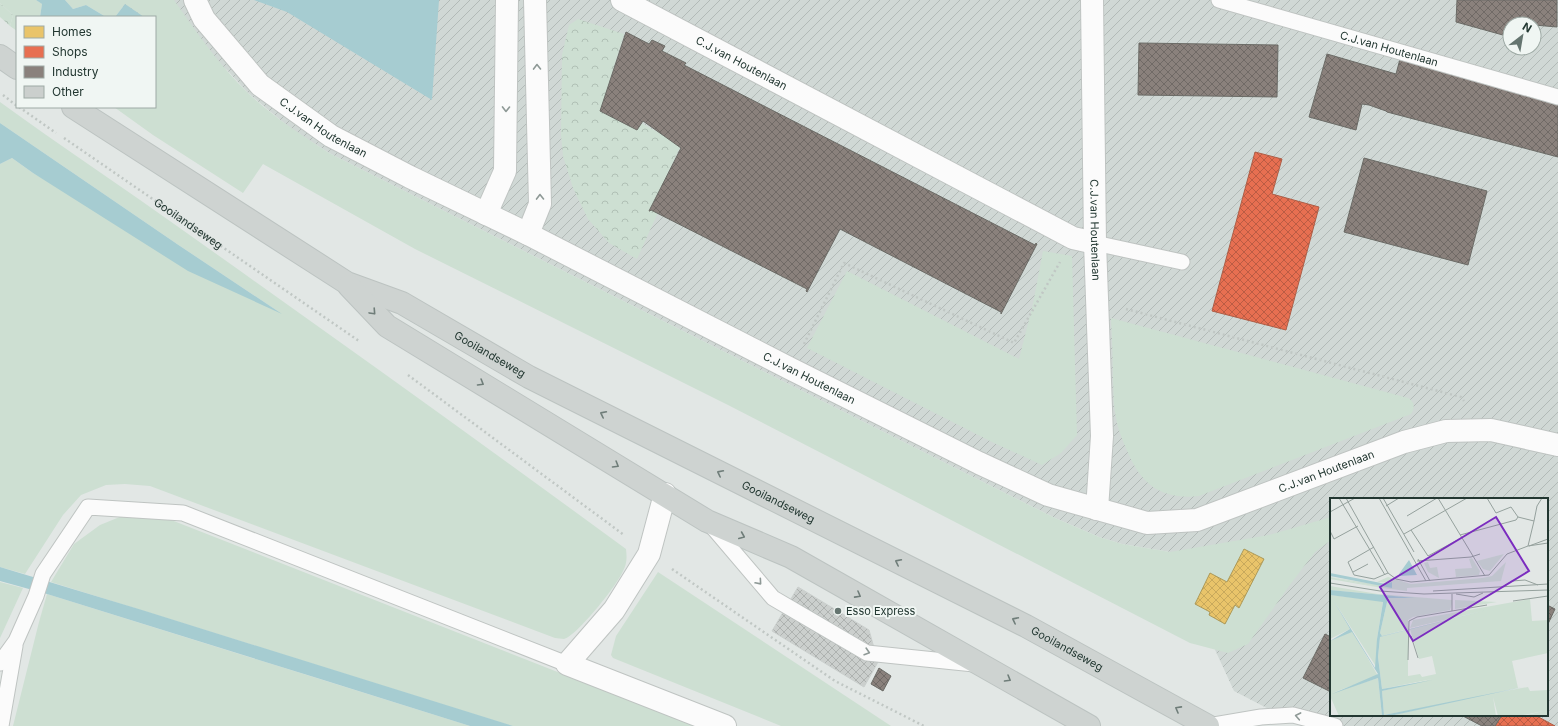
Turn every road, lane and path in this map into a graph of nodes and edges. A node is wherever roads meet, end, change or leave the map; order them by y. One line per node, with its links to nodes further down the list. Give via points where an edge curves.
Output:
1 (195, 0): 14 (street, C.J.van Houtenlaan, via 204,18 260,85 331,136)
2 (507, 0): 14 (street, one-way to 14, via 505,171)
3 (535, 0): 15 (street, one-way to 3, via 540,204)
4 (622, 0): 16 (street, C.J.van Houtenlaan)
5 (1092, 0): 17 (street, C.J.van Houtenlaan)
6 (1220, 0): 10 (lane, C.J.van Houtenlaan)
7 (0, 56): 8 (main road)
8 (16, 67)
9 (0, 93): 11 (path, Gooilandseweg)
10 (1558, 97)
11 (16, 105)
12 (21, 108): 21 (path, Gooilandseweg)
13 (75, 108): 19 (main road, Gooilandseweg)
14 (486, 214): 15 (street, C.J.van Houtenlaan)
15 (528, 234): 22 (street, C.J.van Houtenlaan)
16 (1073, 238): 17 (street, C.J.van Houtenlaan); 22 (path, via 1014,343 844,263)
17 (1095, 243): 18 (lane); 20 (street, C.J.van Houtenlaan)
18 (1182, 262)
19 (346, 284): 26 (main road, Gooilandseweg, one-way to 26, via 387,326); 38 (main road, Gooilandseweg, one-way to 19, via 1026,626 529,377 402,303)
20 (1097, 301): 24 (path, via 1461,397); 27 (street, C.J.van Houtenlaan, via 1102,436)
21 (365, 345)
22 (791, 369): 27 (street, C.J.van Houtenlaan, via 1048,494)
23 (405, 372): 29 (path)
24 (1491, 430): 25 (street, C.J.van Houtenlaan); 27 (street, C.J.van Houtenlaan, via 1446,431 1404,442 1197,520 1147,523)
25 (1558, 445)
26 (665, 494): 28 (main road, Gooilandseweg); 29 (street)
27 (1097, 508)
28 (707, 521): 33 (main road, Gooilandseweg, one-way to 33, via 791,557); 33 (lane, one-way to 33, via 773,598 866,653)
29 (649, 554): 32 (street, via 614,610); 36 (path, via 834,680)
30 (16, 641): 31 (lane); 32 (lane, via 43,574 88,507 183,513); 34 (lane)
31 (0, 663)
32 (567, 664): 35 (street)
33 (982, 665): 37 (main road, Gooilandseweg, one-way to 37)
34 (1, 726)
35 (725, 726)
36 (924, 726)
37 (1089, 726)
38 (1208, 726): 39 (lane, one-way to 38, via 1292,715)
39 (1335, 726)

